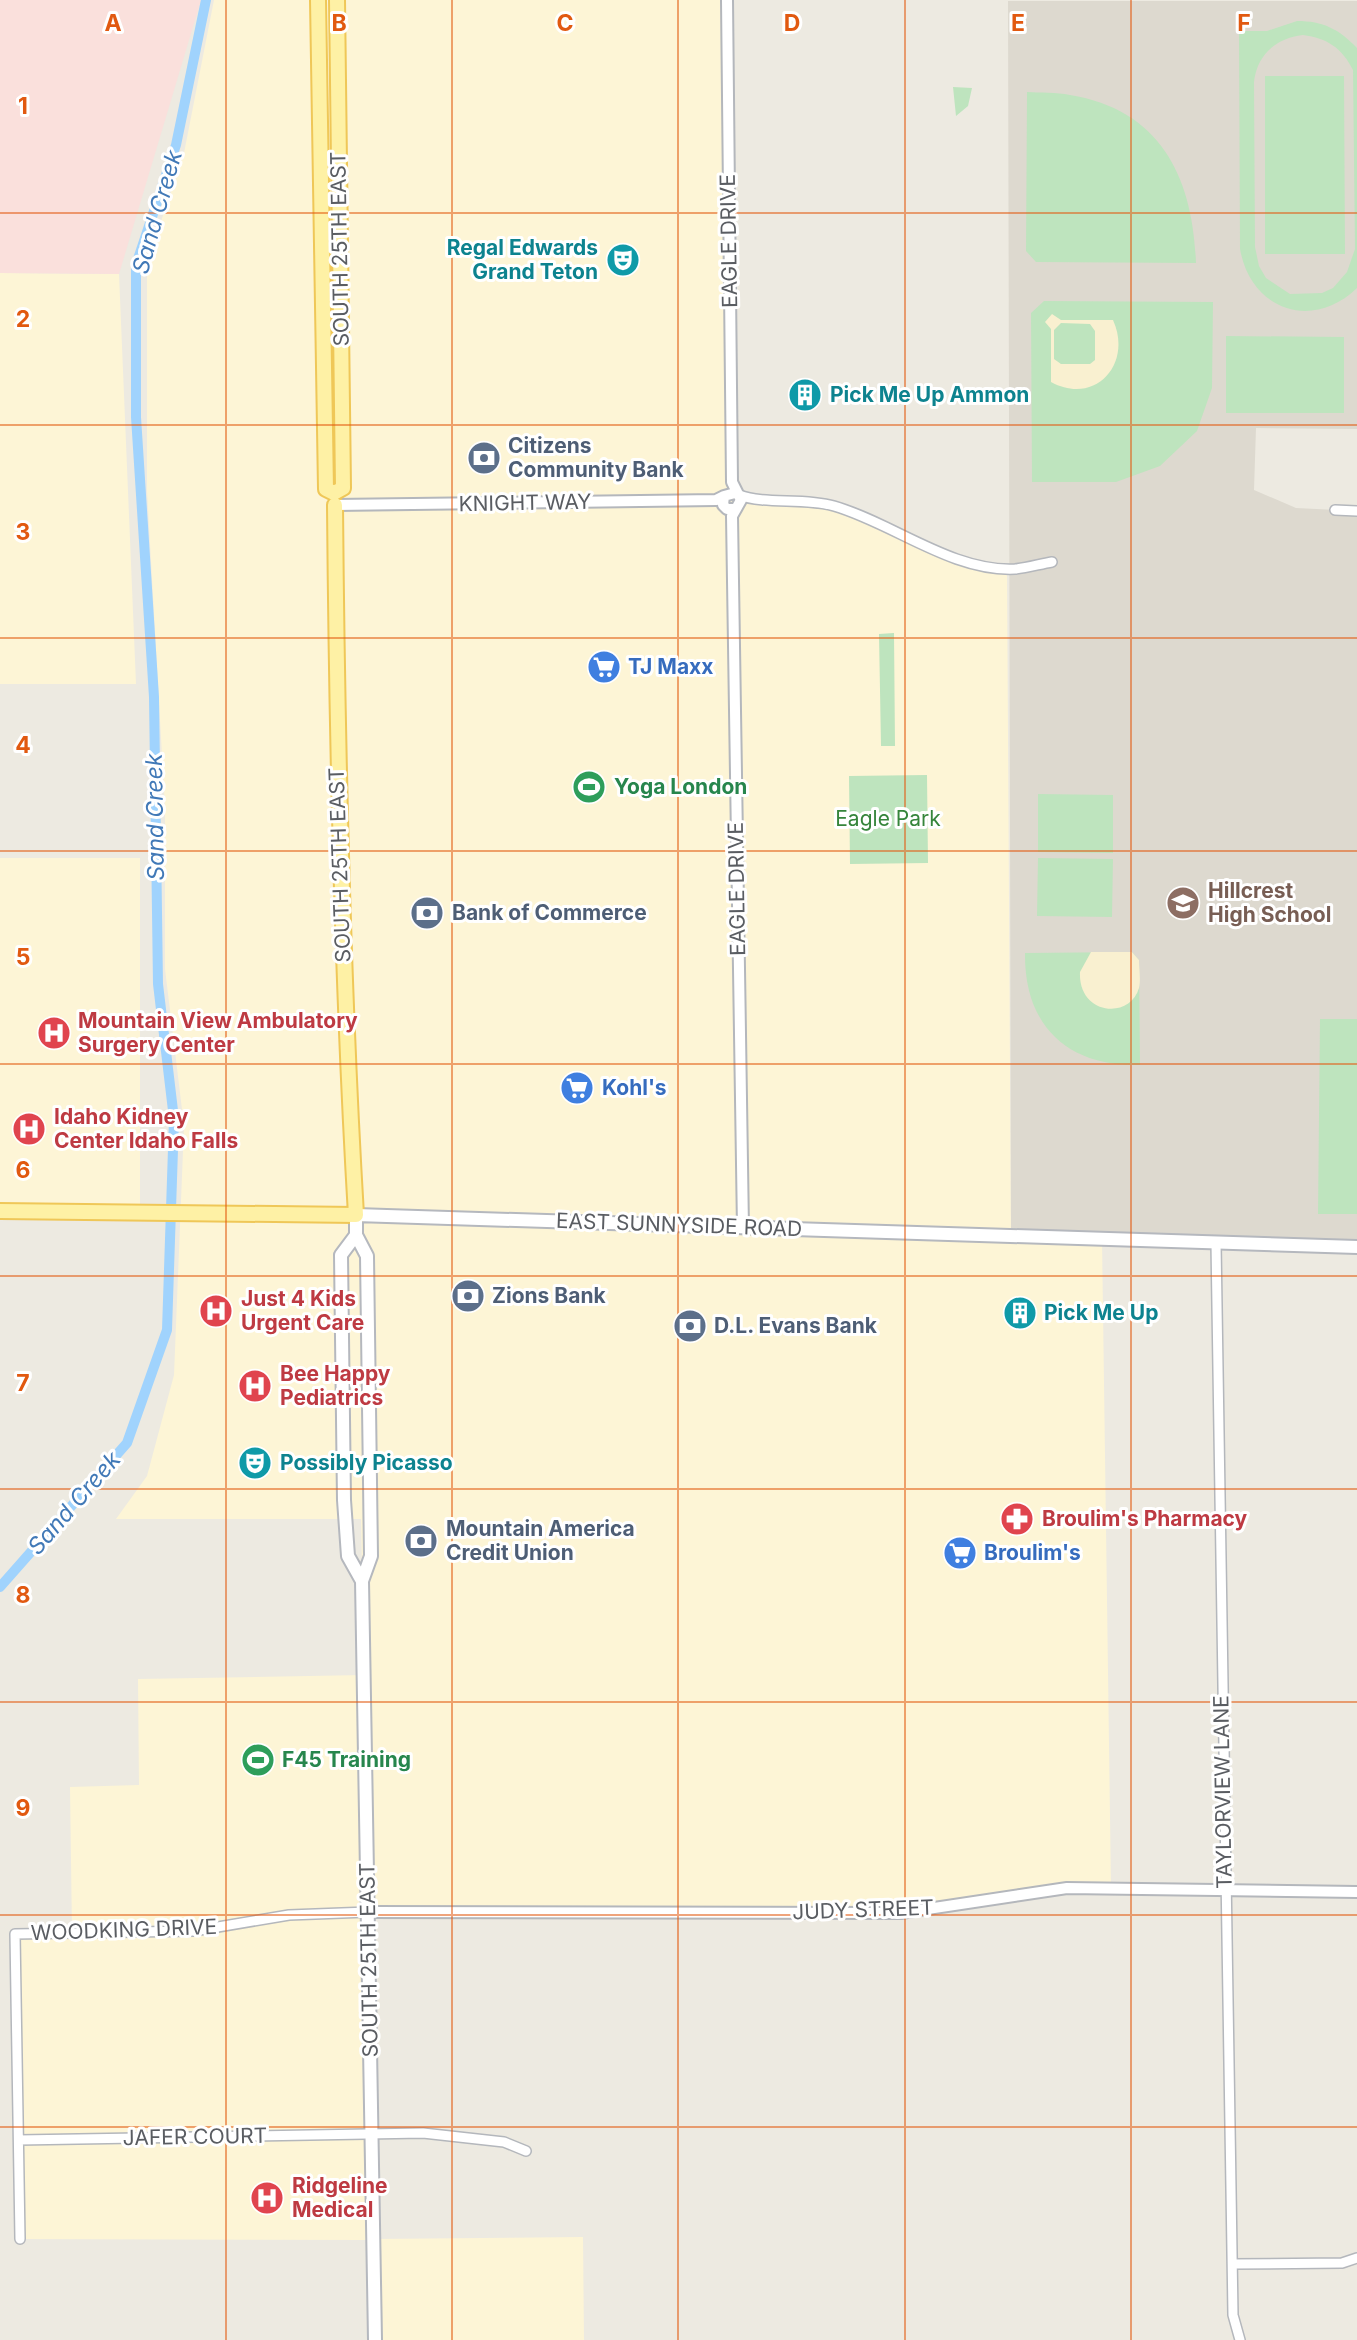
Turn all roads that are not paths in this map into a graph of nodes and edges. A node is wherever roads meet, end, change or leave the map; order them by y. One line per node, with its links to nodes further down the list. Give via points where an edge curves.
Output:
1 (337, 0): 4 (main road, SOUTH 25TH EAST)
2 (727, 0): 8 (street, EAGLE DRIVE)
3 (318, 2): 4 (main road, via 328,6 329,28); 5 (main road, SOUTH 25TH EAST)
4 (338, 44): 6 (main road, SOUTH 25TH EAST)
5 (323, 237): 6 (main road); 7 (main road, SOUTH 25TH EAST, via 326,489)
6 (340, 237): 7 (main road, SOUTH 25TH EAST, via 343,488)
7 (335, 499): 8 (street, KNIGHT WAY); 13 (main road, SOUTH 25TH EAST, via 335,713)
8 (732, 500): 11 (street, KNIGHT WAY, via 775,498 832,506 989,567 1018,569); 14 (street, EAGLE DRIVE)
9 (1335, 510): 10 (street)
10 (1357, 510)
11 (1052, 562)
12 (0, 1211): 13 (main road, EAST SUNNYSIDE ROAD)
13 (356, 1215): 14 (main road, EAST SUNNYSIDE ROAD); 15 (main road, SOUTH 25TH EAST)
14 (743, 1228): 16 (main road, EAST SUNNYSIDE ROAD)
15 (356, 1236): 18 (main road, SOUTH 25TH EAST, via 367,1256 372,1500 371,1556); 18 (main road, SOUTH 25TH EAST, via 341,1255 341,1411 348,1556)
16 (1216, 1243): 17 (main road, EAST SUNNYSIDE ROAD); 19 (street, TAYLORVIEW LANE)
17 (1357, 1247)
18 (362, 1581): 21 (main road, SOUTH 25TH EAST)
19 (1225, 1888): 20 (street, JUDY STREET); 21 (street, JUDY STREET, via 1068,1888 901,1913); 27 (street, TAYLORVIEW LANE)
20 (1357, 1892)
21 (368, 1912): 22 (main road, SOUTH 25TH EAST); 23 (street, WOODKING DRIVE, via 289,1915 194,1931 15,1934)
22 (372, 2134): 23 (street, JAFER COURT); 24 (street, JAFER COURT, via 461,2135); 28 (main road, SOUTH 25TH EAST)
23 (19, 2140): 25 (street, WOODKING DRIVE)
24 (526, 2151)
25 (20, 2239)
26 (1357, 2258): 27 (street, via 1342,2263)
27 (1233, 2264): 29 (street, TAYLORVIEW LANE, via 1233,2315)
28 (375, 2340)
29 (1240, 2340)

